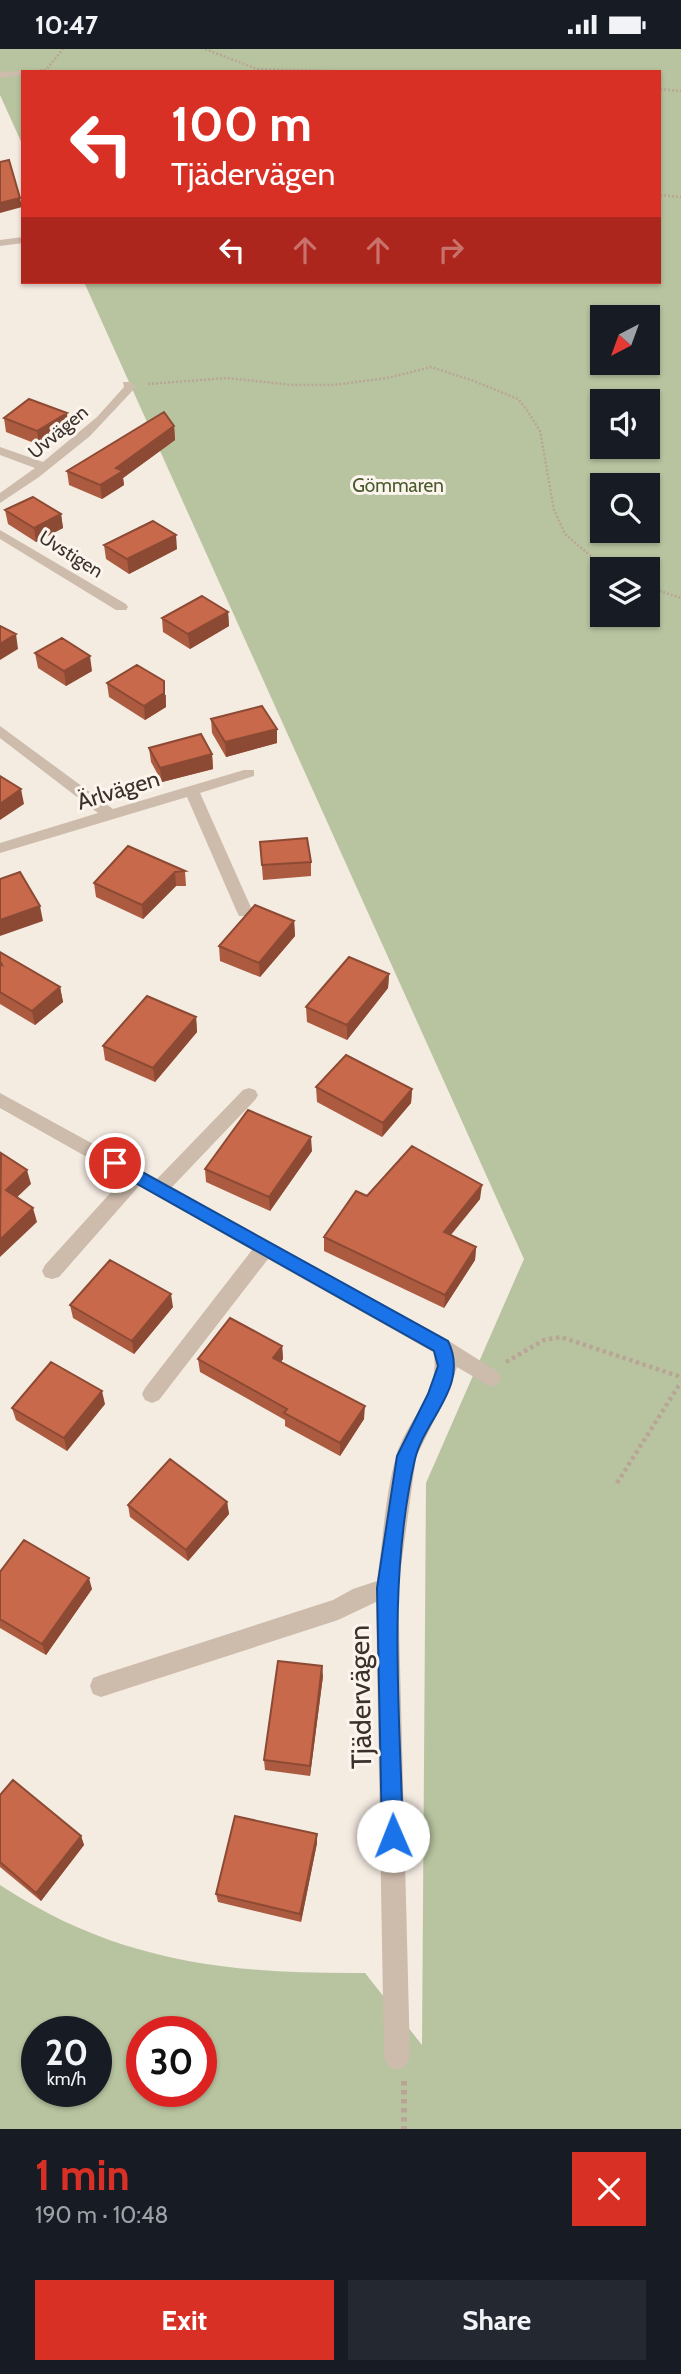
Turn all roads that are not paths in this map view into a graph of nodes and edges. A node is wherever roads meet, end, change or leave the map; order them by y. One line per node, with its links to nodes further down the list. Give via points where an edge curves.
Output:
1 (21, 73): 2 (street)
2 (0, 75)
3 (21, 240): 4 (street)
4 (0, 243)
5 (128, 385): 7 (street, Uvvägen, via 114,408)
6 (0, 450): 7 (street)
7 (44, 467): 8 (street, Uvvägen)
8 (0, 499)
9 (0, 534): 10 (street, Uvstigen)
10 (121, 607)
11 (0, 731): 14 (street)
12 (249, 773): 13 (street, Ärlvägen)
13 (192, 791): 14 (street, Ärlvägen); 16 (street)
14 (112, 816): 15 (street, Ärlvägen)
15 (0, 848)
16 (245, 912)
17 (249, 1094): 20 (street)
18 (0, 1100): 19 (street)
19 (137, 1175): 20 (street); 22 (street)
20 (160, 1188): 21 (street)
21 (264, 1248): 23 (street); 25 (street)
22 (52, 1271)
23 (442, 1347): 24 (street); 26 (street, Tjädervägen, via 447,1366 406,1456)
24 (491, 1378)
25 (152, 1394)
26 (387, 1588): 27 (street, via 326,1613); 28 (street, Tjädervägen)
27 (101, 1686)
28 (397, 2057)

